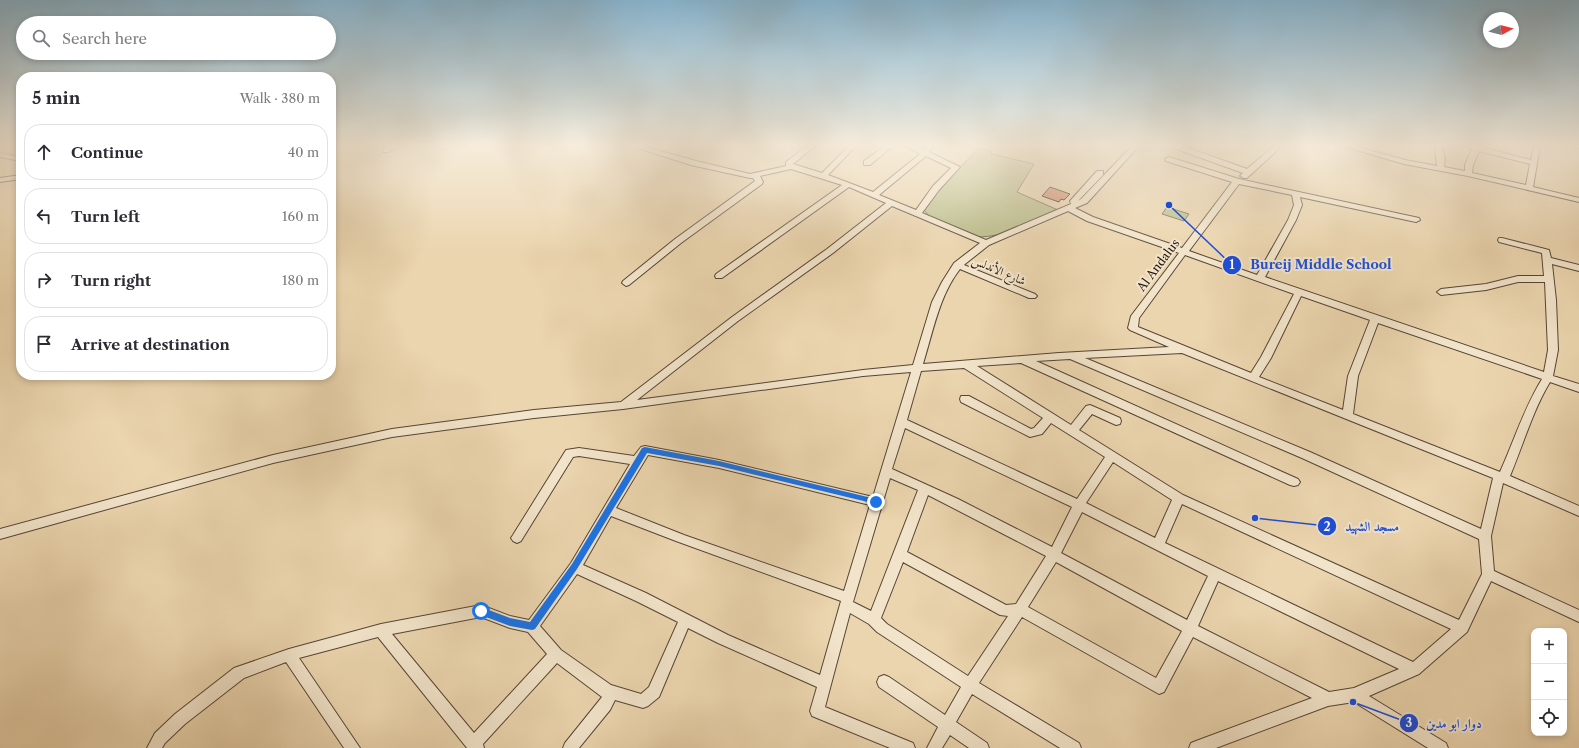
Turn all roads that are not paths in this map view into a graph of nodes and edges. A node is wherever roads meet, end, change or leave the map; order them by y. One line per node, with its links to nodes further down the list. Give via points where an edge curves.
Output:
1 (758, 181): 28 (street, via 747,192 678,241)
2 (838, 181): 10 (street)
3 (891, 181): 13 (street)
4 (943, 181): 17 (street)
5 (1093, 181): 16 (street)
6 (1103, 181): 16 (street, via 1084,201)
7 (1238, 181): 12 (street); 21 (street, Al Andalus)
8 (1496, 181): 11 (street)
9 (1531, 181): 11 (street)
10 (848, 184): 13 (street); 25 (street)
11 (1529, 189): 14 (street)
12 (1296, 194): 18 (street); 26 (street, via 1298,205 1292,220)
13 (874, 195): 15 (street)
14 (1579, 200)
15 (891, 203): 17 (street); 42 (street)
16 (1072, 206): 20 (street); 21 (street, via 1090,219)
17 (917, 214): 20 (street)
18 (1416, 220)
19 (1502, 240): 22 (street, via 1546,252)
20 (986, 244): 23 (street)
21 (1184, 252): 26 (street); 33 (street, Al Andalus, via 1134,318 1133,328)
22 (1548, 260): 24 (street); 27 (street)
23 (957, 265): 31 (street, شارع الأندلس); 37 (street, via 945,282 937,302)
24 (1579, 268)
25 (719, 276)
26 (1260, 278): 29 (street)
27 (1548, 279): 30 (street, via 1518,279 1486,287); 38 (street, via 1553,350)
28 (626, 283)
29 (1299, 292): 32 (street); 39 (street, via 1266,358)
30 (1441, 292)
31 (1032, 296)
32 (1375, 319): 38 (street); 43 (street, via 1353,376)
33 (1183, 350): 34 (street); 39 (street)
34 (1072, 356): 35 (street); 60 (street, via 1306,455)
35 (1022, 359): 36 (street); 52 (street)
36 (966, 364): 37 (street); 44 (street)
37 (917, 368): 42 (street, via 864,372); 45 (street)
38 (1548, 377): 40 (street); 51 (street, via 1536,397)
39 (1253, 378): 43 (street)
40 (1579, 388)
41 (965, 398): 44 (street, via 1030,432 1038,431)
42 (623, 405): 59 (street, via 392,433 273,459)
43 (1347, 416): 51 (street)
44 (1049, 418): 47 (street)
45 (900, 421): 50 (street); 56 (street)
46 (1116, 421): 47 (street, via 1090,409)
47 (1072, 431): 48 (street)
48 (1111, 456): 54 (street); 56 (street)
49 (637, 461): 55 (street, via 645,450 719,464); 57 (street); 61 (street, via 579,452 570,454)
50 (886, 471): 53 (street); 55 (street)
51 (1503, 478): 58 (street); 60 (street, via 1498,479)
52 (1294, 482)
53 (925, 488): 63 (street); 64 (street)
54 (1179, 498): 62 (street); 75 (street)
55 (876, 502): 68 (street)
56 (1079, 505): 62 (street); 64 (street)
57 (608, 510): 65 (street); 68 (street)
58 (1579, 511)
59 (0, 534)
60 (1485, 536): 67 (street)
61 (517, 538)
62 (1158, 546): 66 (street)
63 (900, 554): 69 (street, via 1005,611); 72 (street)
64 (1054, 555): 69 (street); 74 (street)
65 (575, 567): 71 (street); 73 (street)
66 (1215, 574): 74 (street); 79 (street)
67 (1488, 574): 70 (street); 75 (street)
68 (847, 601): 72 (street); 81 (street)
69 (1020, 609): 74 (street, via 1159,687); 82 (street)
70 (1579, 616)
71 (685, 620): 81 (street); 83 (street, via 654,692 643,701)
72 (874, 620): 82 (street, via 882,628)
73 (532, 627): 76 (street, via 481,611); 77 (street)
74 (1190, 628): 85 (street)
75 (1462, 628): 79 (street)
76 (381, 630): 78 (street); 87 (street)
77 (556, 654): 83 (street); 87 (street)
78 (289, 655): 88 (street, via 239,673 180,719 160,738); 89 (street)
79 (1414, 669): 84 (street)
80 (884, 682): 86 (street)
81 (824, 684): 91 (street, via 817,712)
82 (970, 685): 86 (street); 94 (street)
83 (607, 691): 90 (street, via 609,697 605,705)
84 (1355, 695): 85 (street); 96 (street)
85 (1328, 699): 95 (street)
86 (947, 725): 92 (street); 93 (street)
87 (475, 746)
88 (154, 748)
89 (353, 748)
90 (570, 748)
91 (908, 748)
92 (934, 748)
93 (982, 748)
94 (1074, 748)
95 (1196, 748)
96 (1441, 748)

